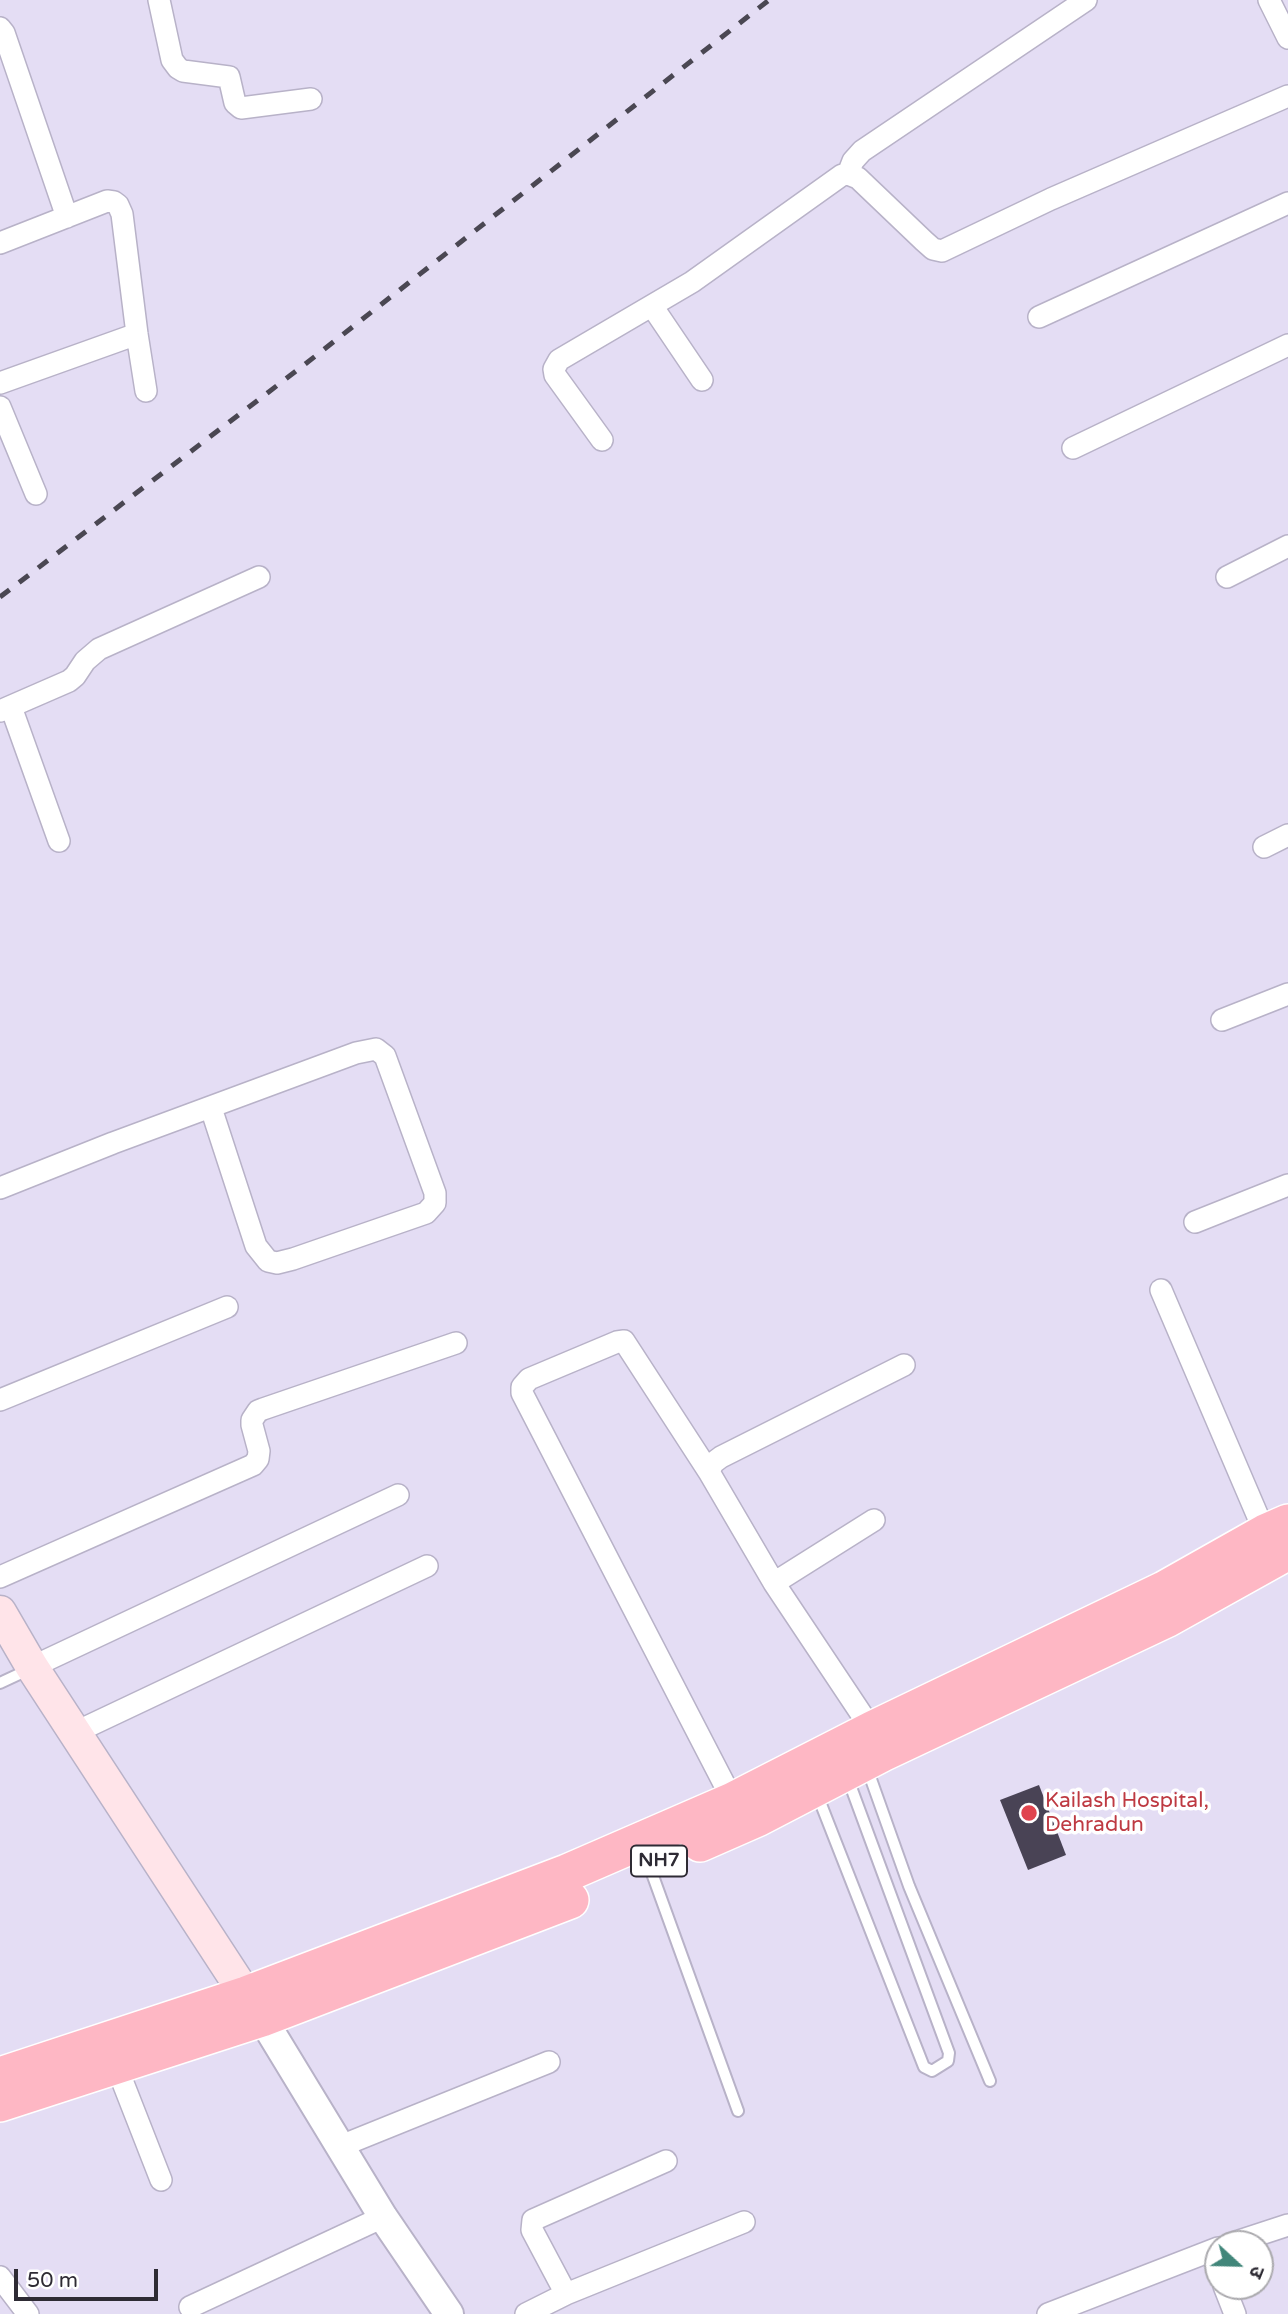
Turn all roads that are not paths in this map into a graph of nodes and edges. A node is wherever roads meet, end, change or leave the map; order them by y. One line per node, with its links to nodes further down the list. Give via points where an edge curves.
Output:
1 (159, 0): 7 (street, via 172,60 178,68 229,77 235,103 241,108)
2 (1086, 0): 8 (street, via 862,152)
3 (1269, 0): 5 (street)
4 (0, 28): 10 (street)
5 (1288, 38)
6 (1288, 96): 8 (street, via 942,251)
7 (311, 99)
8 (848, 174): 12 (street)
9 (1288, 202): 13 (street)
10 (67, 217): 11 (street); 14 (street, via 107,201 118,205)
11 (0, 243)
12 (652, 306): 16 (street); 20 (street, via 559,360 554,369)
13 (1039, 317)
14 (137, 334): 17 (street); 18 (street)
15 (1288, 345): 21 (street)
16 (702, 380)
17 (0, 383)
18 (146, 391)
19 (0, 407): 22 (street)
20 (602, 440)
21 (1073, 448)
22 (36, 494)
23 (1288, 546): 25 (street)
24 (260, 577): 26 (street, via 99,649 69,681)
25 (1227, 577)
26 (6, 709): 28 (street)
27 (1288, 835): 29 (street)
28 (59, 841)
29 (1264, 847)
30 (1288, 993): 31 (street)
31 (1222, 1020)
32 (211, 1108): 32 (street, via 376,1049 385,1056 435,1203 426,1213 285,1262 268,1261 256,1246); 34 (street)
33 (1288, 1185): 35 (street)
34 (0, 1188)
35 (1195, 1222)
36 (1161, 1290): 44 (street)
37 (228, 1307): 40 (street)
38 (456, 1343): 46 (street, via 258,1411 251,1425 259,1451 253,1465)
39 (904, 1365): 41 (street, via 720,1457)
40 (0, 1400)
41 (709, 1472): 47 (street); 53 (street, via 624,1341 530,1379 522,1387)
42 (398, 1495): 49 (street)
43 (874, 1520): 47 (street)
44 (1280, 1536): 52 (highway, NH7, via 1164,1590)
45 (427, 1566): 51 (street)
46 (0, 1577)
47 (774, 1583): 52 (street)
48 (0, 1612): 49 (main road)
49 (32, 1667): 50 (lane); 51 (main road)
50 (0, 1683)
51 (76, 1732): 55 (main road)
52 (856, 1761): 52 (lane, via 924,2067 932,2071 948,2061 949,2053); 53 (highway, NH7); 54 (highway, NH7, via 757,1818); 59 (lane)
53 (733, 1801): 55 (highway, NH7)
54 (649, 1865): 55 (highway, NH7, via 575,1898); 61 (lane)
55 (254, 2006): 57 (highway, NH7); 58 (highway, NH7); 62 (street)
56 (549, 2062): 62 (street)
57 (116, 2065): 60 (highway, NH7); 64 (street)
58 (0, 2076)
59 (990, 2081)
60 (0, 2103)
61 (738, 2111)
62 (341, 2146): 65 (street)
63 (666, 2161): 69 (street, via 533,2220 532,2230)
64 (161, 2180)
65 (383, 2217): 70 (street); 73 (street)
66 (744, 2222): 69 (street)
67 (1204, 2259): 71 (street)
68 (0, 2277): 72 (street)
69 (565, 2294): 74 (street)
70 (190, 2307)
71 (1081, 2308): 75 (street)
72 (28, 2314)
73 (449, 2314)
74 (526, 2314)
75 (1048, 2314)

